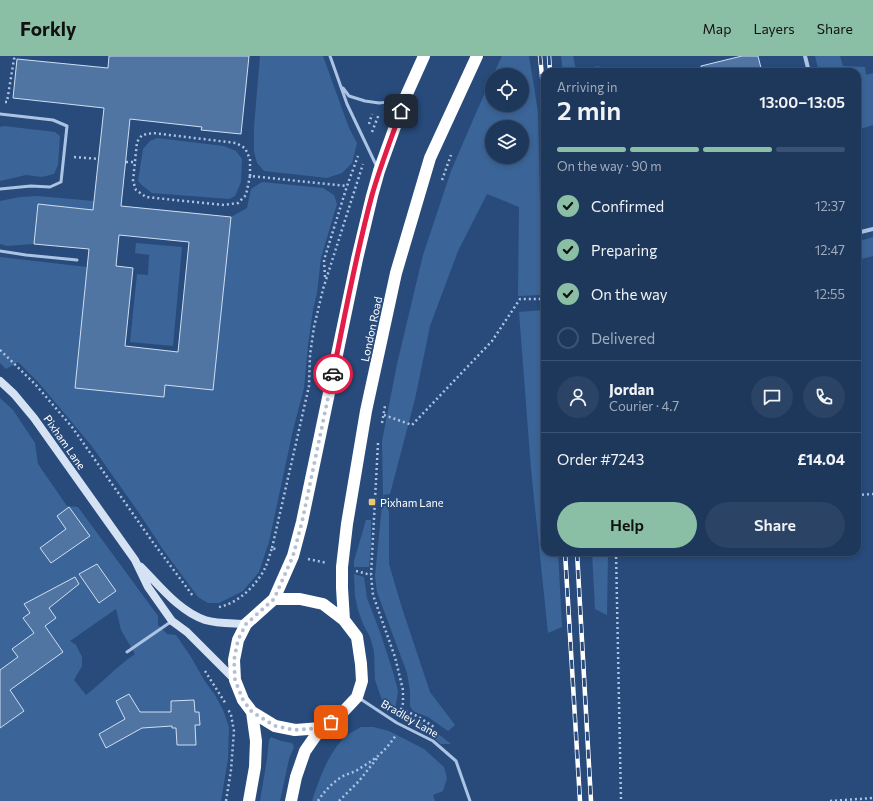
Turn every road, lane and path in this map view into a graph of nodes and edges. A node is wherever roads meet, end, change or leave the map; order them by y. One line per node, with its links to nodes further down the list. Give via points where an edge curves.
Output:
1 (16, 56): 9 (path, via 7,102)
2 (330, 56): 7 (lane)
3 (424, 56): 8 (highway)
4 (477, 56): 44 (highway, London Road, via 430,158 396,273 366,412 346,524 342,567)
5 (805, 56): 6 (street)
6 (808, 68)
7 (340, 85): 10 (lane, via 349,96); 12 (lane)
8 (406, 96): 10 (lane); 18 (highway)
9 (0, 102)
10 (376, 103): 12 (path)
11 (0, 114): 14 (lane, via 53,120 67,126)
12 (364, 140): 18 (lane); 21 (path)
13 (452, 150): 20 (path)
14 (64, 156): 15 (path); 22 (lane, via 60,182 50,187)
15 (99, 159)
16 (126, 162): 17 (path)
17 (135, 162): 19 (path, via 137,142 142,135 152,133 236,143 245,148 250,159); 19 (path, via 133,181 136,190 146,197 224,205 238,203 246,196)
18 (379, 171): 41 (highway, via 357,259 302,522 293,556)
19 (250, 176): 21 (path)
20 (442, 180)
21 (347, 186): 36 (path, via 324,260 325,282 314,327 309,386)
22 (0, 189)
23 (873, 228): 24 (street)
24 (861, 231)
25 (0, 250): 26 (lane)
26 (77, 260)
27 (541, 299): 31 (path, via 520,299 492,341 412,425)
28 (0, 350): 40 (path, via 35,384 72,427)
29 (0, 381): 38 (main road, Pixham Lane, via 34,418)
30 (386, 400): 31 (path)
31 (384, 415): 32 (path)
32 (380, 430)
33 (379, 438): 39 (path)
34 (873, 494): 35 (path)
35 (861, 496)
36 (272, 548)
37 (616, 556): 60 (path)
38 (135, 560): 45 (main road, Pixham Lane, via 148,587); 46 (main road, Pixham Lane, via 186,610 205,620)
39 (371, 575)
40 (194, 597)
41 (274, 599): 44 (highway, via 300,598 323,604); 46 (highway)
42 (213, 607): 43 (path)
43 (220, 607)
44 (344, 620): 50 (highway, via 356,637 361,664 362,681)
45 (172, 621): 47 (lane); 49 (main road, Pixham Lane, via 187,632)
46 (246, 624): 49 (highway, via 238,640 234,660)
47 (127, 652)
48 (202, 667): 55 (path, via 231,714 234,731)
49 (235, 680): 51 (highway, via 243,700)
50 (357, 697): 52 (highway, via 342,713); 59 (lane, Bradley Lane, via 397,723 433,741 456,761)
51 (252, 712): 52 (highway, via 275,726 295,730); 56 (highway, via 256,742)
52 (321, 728): 57 (highway, via 305,751)
53 (380, 755): 58 (path)
54 (873, 798): 61 (path)
55 (226, 801)
56 (249, 801)
57 (291, 801)
58 (339, 801)
59 (470, 801)
60 (621, 801)
61 (830, 801)

